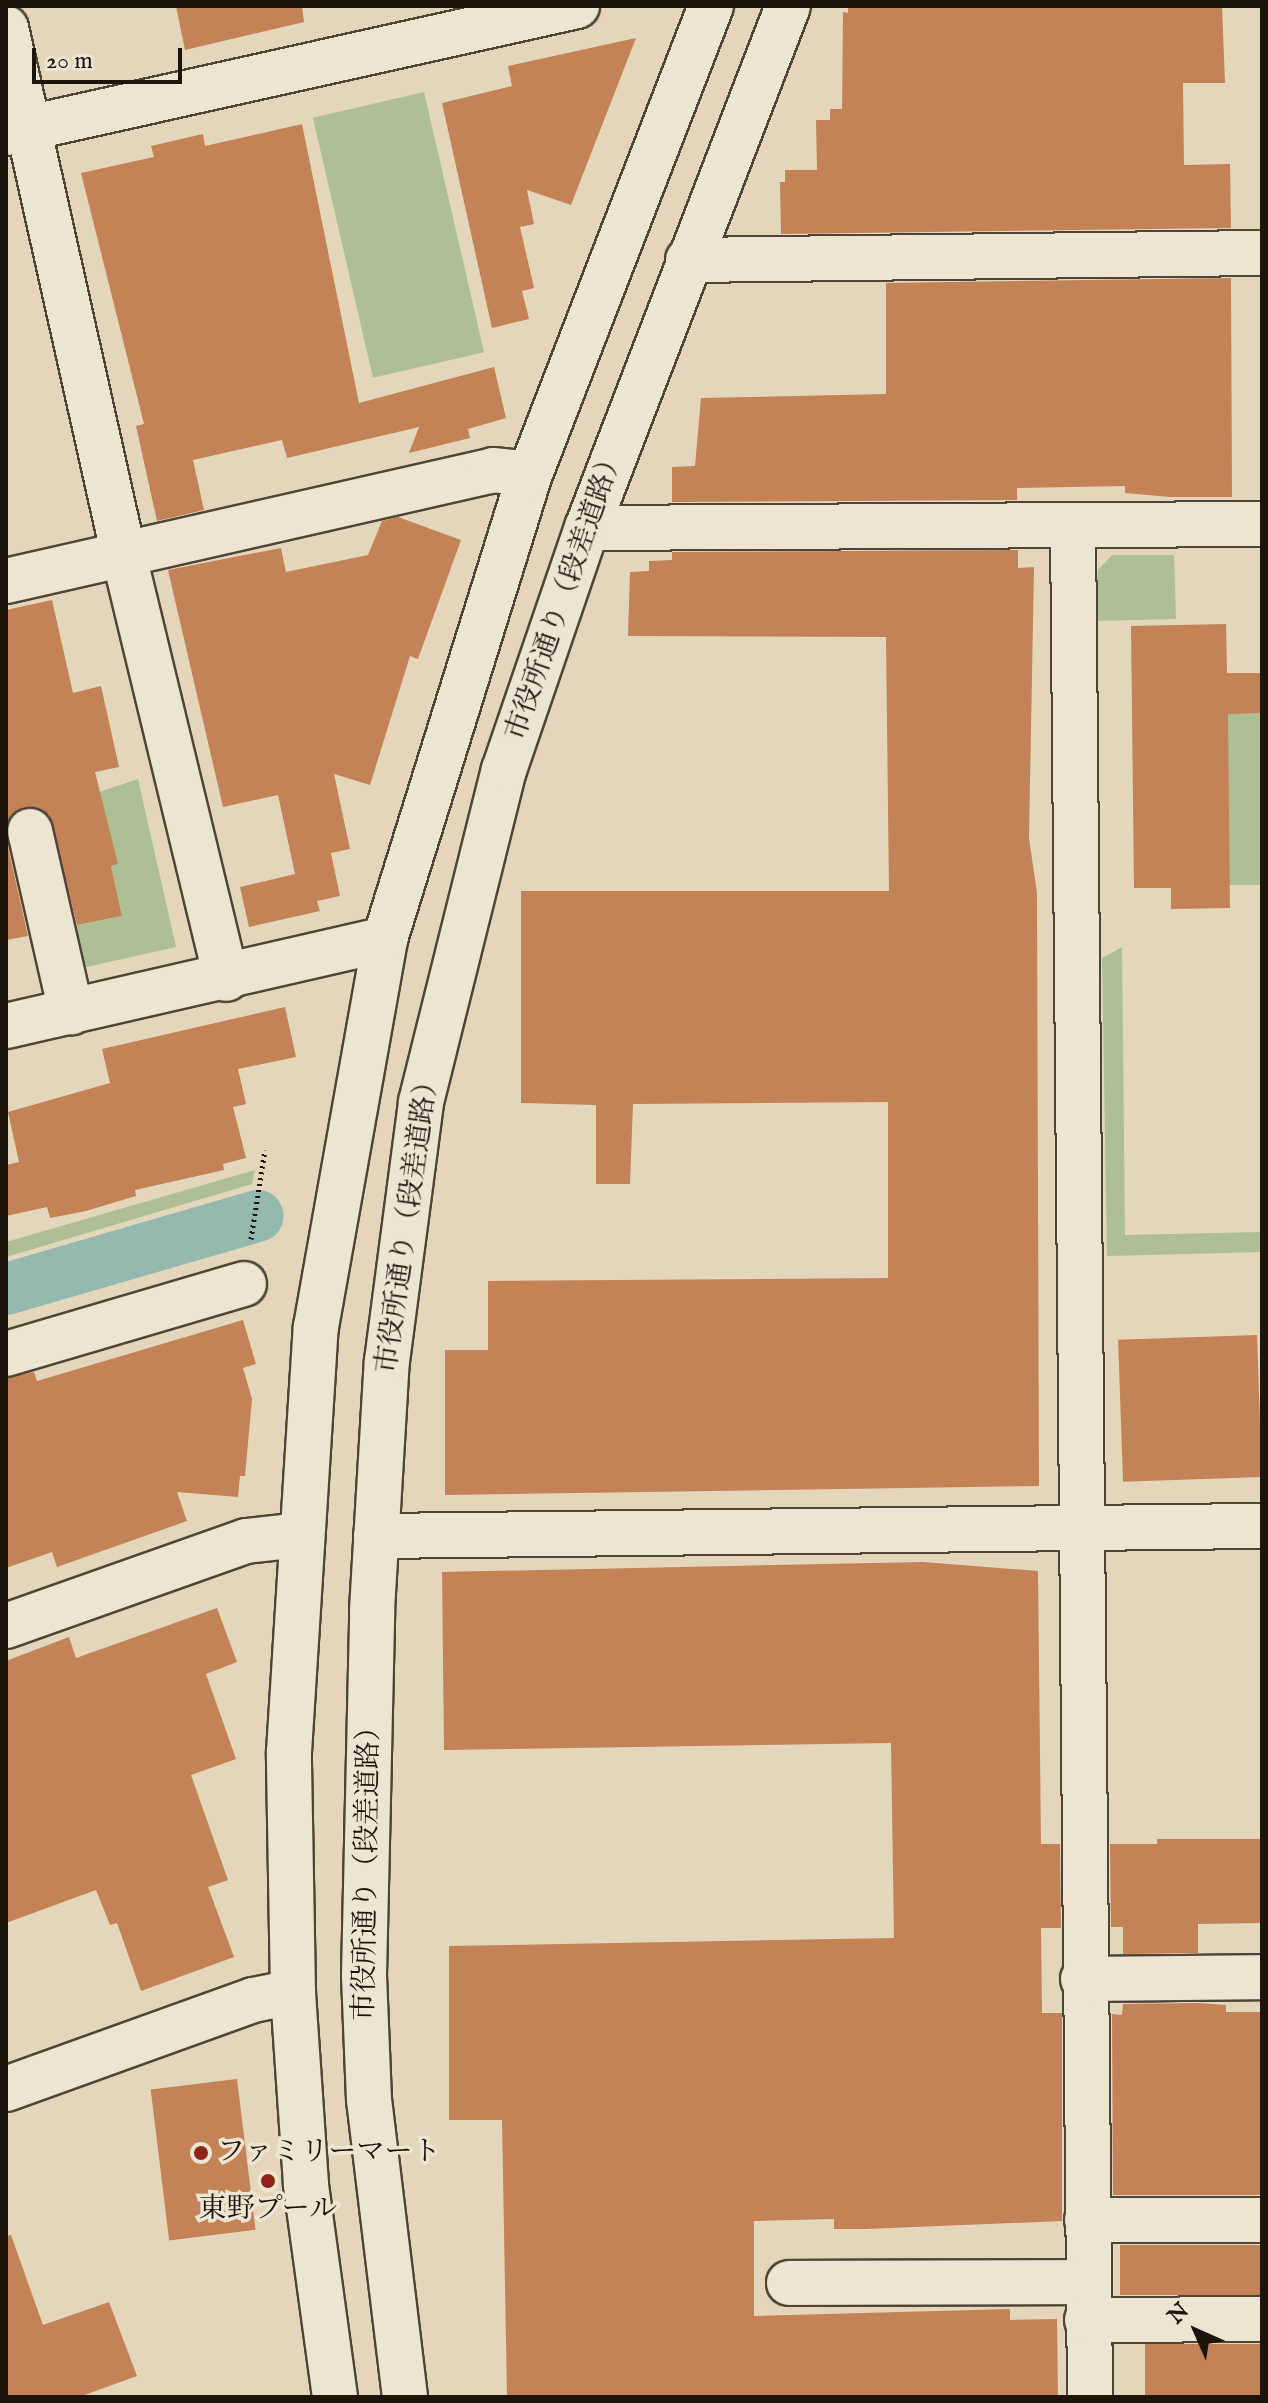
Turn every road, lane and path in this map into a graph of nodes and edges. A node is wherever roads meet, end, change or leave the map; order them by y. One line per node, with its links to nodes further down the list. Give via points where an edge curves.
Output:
1 (577, 6): 5 (street)
2 (711, 6): 8 (street)
3 (788, 6): 7 (street, 市役所通り（段差道路）)
4 (6, 28): 5 (street)
5 (16, 130): 12 (street)
6 (1262, 253): 7 (street)
7 (688, 260): 11 (street, 市役所通り（段差道路）)
8 (530, 474): 12 (street, via 493,470); 15 (street)
9 (1262, 524): 10 (street)
10 (1073, 526): 11 (street); 23 (street, via 1074,914)
11 (587, 528): 25 (street, 市役所通り（段差道路）, via 504,770 421,1102 387,1361)
12 (124, 556): 13 (street); 16 (street)
13 (6, 581)
14 (30, 831): 17 (street)
15 (385, 939): 16 (street); 24 (street, via 316,1327)
16 (226, 979): 17 (street)
17 (71, 1012): 18 (street)
18 (6, 1026)
19 (265, 1150): 20 (path)
20 (247, 1266): 21 (street)
21 (6, 1354)
22 (1262, 1526): 23 (street)
23 (1086, 1529): 25 (street); 28 (street)
24 (300, 1535): 26 (street, via 246,1541); 29 (street, via 289,1752)
25 (376, 1536): 37 (street, 市役所通り（段差道路）, via 364,1975 380,2219)
26 (6, 1626)
27 (1262, 1977): 28 (street)
28 (1083, 1979): 31 (street)
29 (293, 1992): 30 (street, via 253,2000); 36 (street, via 306,2184)
30 (6, 2089)
31 (1087, 2220): 32 (street); 34 (street)
32 (1262, 2220)
33 (789, 2283): 34 (street)
34 (1088, 2301): 35 (street); 38 (street)
35 (1262, 2319)
36 (335, 2397)
37 (405, 2397)
38 (1090, 2397)

